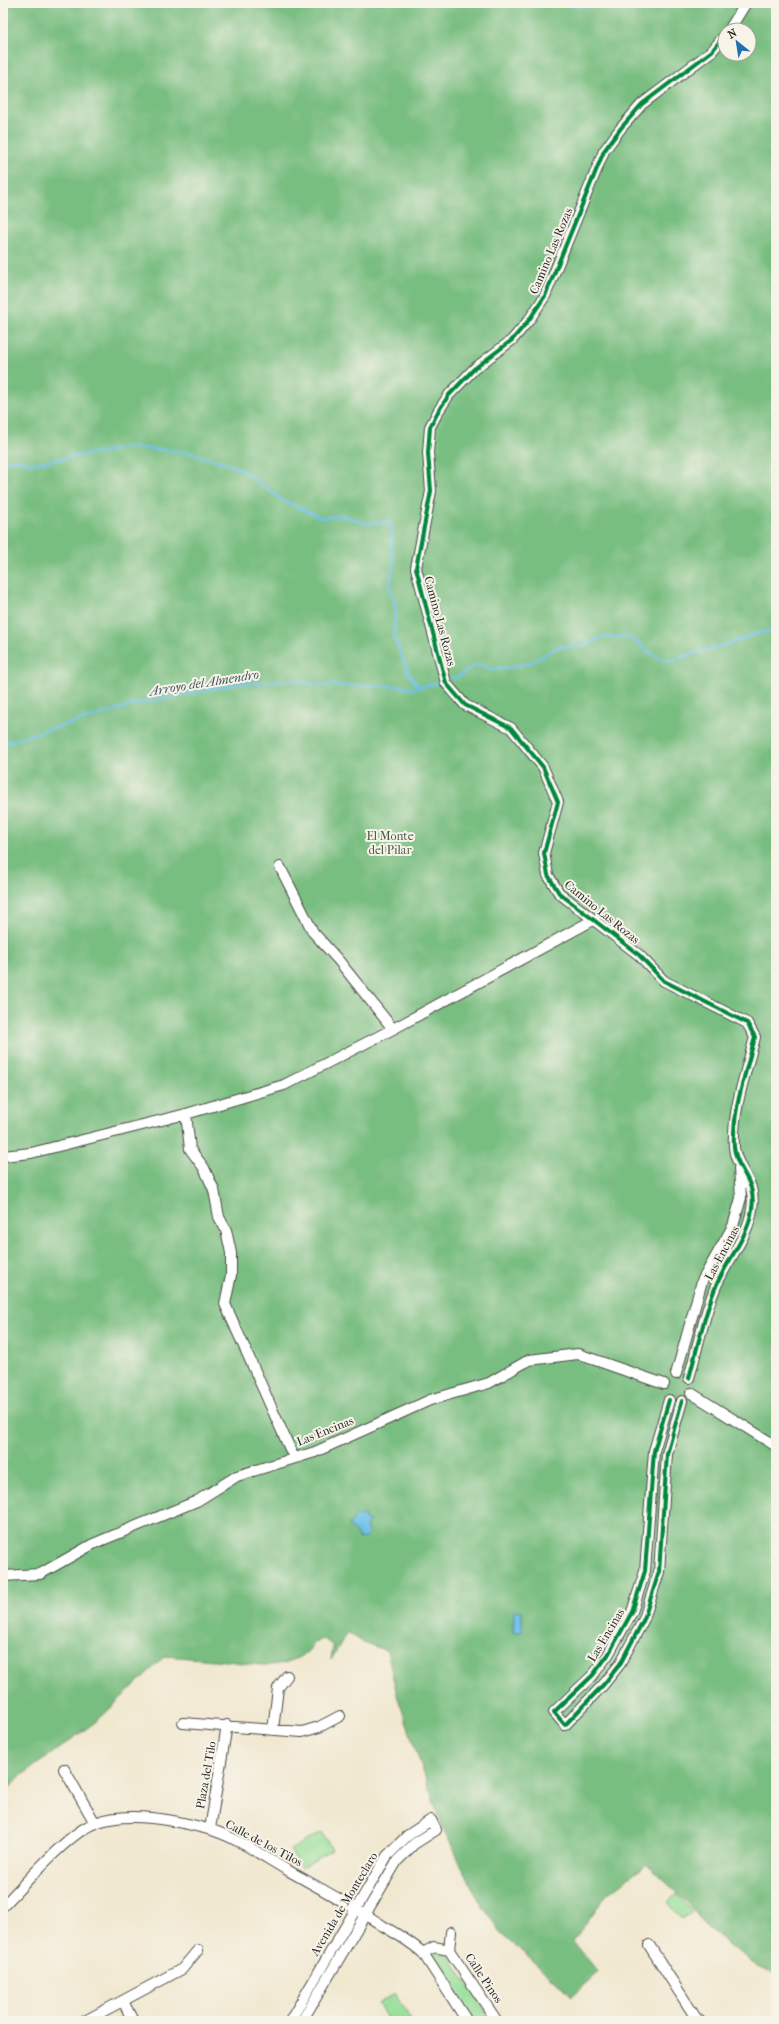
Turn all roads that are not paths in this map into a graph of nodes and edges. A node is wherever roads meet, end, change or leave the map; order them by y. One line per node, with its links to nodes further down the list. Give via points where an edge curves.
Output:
1 (746, 3): 2 (street)
2 (734, 22)
3 (717, 45): 5 (street, Camino Las Rozas, via 642,104 621,128 604,151 545,296 512,340 474,370 449,395 430,427 428,453 431,491 416,568 446,683 465,705 511,728 543,767 558,802 544,853 548,875 560,893)
4 (280, 867): 6 (street, via 313,932)
5 (595, 919): 6 (street); 9 (street, Camino Las Rozas, via 639,955 664,981 747,1023 755,1037 736,1110 734,1148)
6 (393, 1029): 7 (street, via 284,1085)
7 (186, 1114): 8 (street, via 31,1153); 17 (street, via 190,1148 204,1168 214,1190 219,1217 226,1230 231,1253 231,1275 225,1304)
8 (3, 1156)
9 (739, 1162): 10 (street, Las Encinas, via 742,1198 733,1226 702,1281); 11 (street, Las Encinas, via 753,1190 749,1225 714,1290)
10 (676, 1374): 11 (street, via 683,1374); 12 (street, via 667,1378)
11 (688, 1378): 13 (street, Las Encinas, via 692,1384)
12 (664, 1384): 14 (street, via 665,1395); 17 (street, Las Encinas, via 578,1354 530,1360 489,1383 430,1400 315,1452)
13 (691, 1393): 15 (street, Las Encinas); 16 (street)
14 (669, 1400): 15 (street); 15 (street, Las Encinas, via 654,1451 645,1571 632,1612 608,1655 593,1674 554,1712 565,1725 620,1664 644,1619 659,1572 667,1454)
15 (682, 1402)
16 (776, 1446)
17 (294, 1458): 18 (street, Las Encinas, via 237,1476 197,1501 93,1544 40,1574)
18 (3, 1576)
19 (287, 1676): 23 (street, via 278,1688)
20 (340, 1716): 23 (street, Plaza del Tilo, via 302,1732)
21 (183, 1723): 22 (street, Plaza del Tilo)
22 (227, 1726): 23 (street, Plaza del Tilo); 26 (street, Plaza del Tilo)
23 (273, 1730)
24 (64, 1769): 25 (street)
25 (95, 1823): 26 (street, Calle de los Tilos, via 127,1817 158,1818); 27 (street, Calle de los Tilos, via 59,1850)
26 (210, 1829): 28 (street, Calle de los Tilos, via 235,1840)
27 (3, 1906)
28 (356, 1909): 29 (street, Calle de los Tilos); 29 (street, Avenida de Monteclaro, via 387,1856 407,1836 431,1820 436,1830 414,1844 398,1862); 39 (street, Avenida de Monteclaro)
29 (365, 1914): 34 (street, Calle de los Tilos); 40 (street, Avenida de Monteclaro)
30 (451, 1932): 33 (street, Calle Pinos)
31 (649, 1945): 36 (street)
32 (198, 1950): 35 (street, via 182,1969)
33 (449, 1950): 34 (street, Calle Pinos, via 434,1947); 42 (street, Calle Pinos)
34 (423, 1953): 41 (street, Calle de los Tilos)
35 (123, 2001): 37 (street); 38 (street)
36 (695, 2020)
37 (85, 2021)
38 (133, 2021)
39 (290, 2021)
40 (302, 2021)
41 (467, 2021)
42 (497, 2021)

